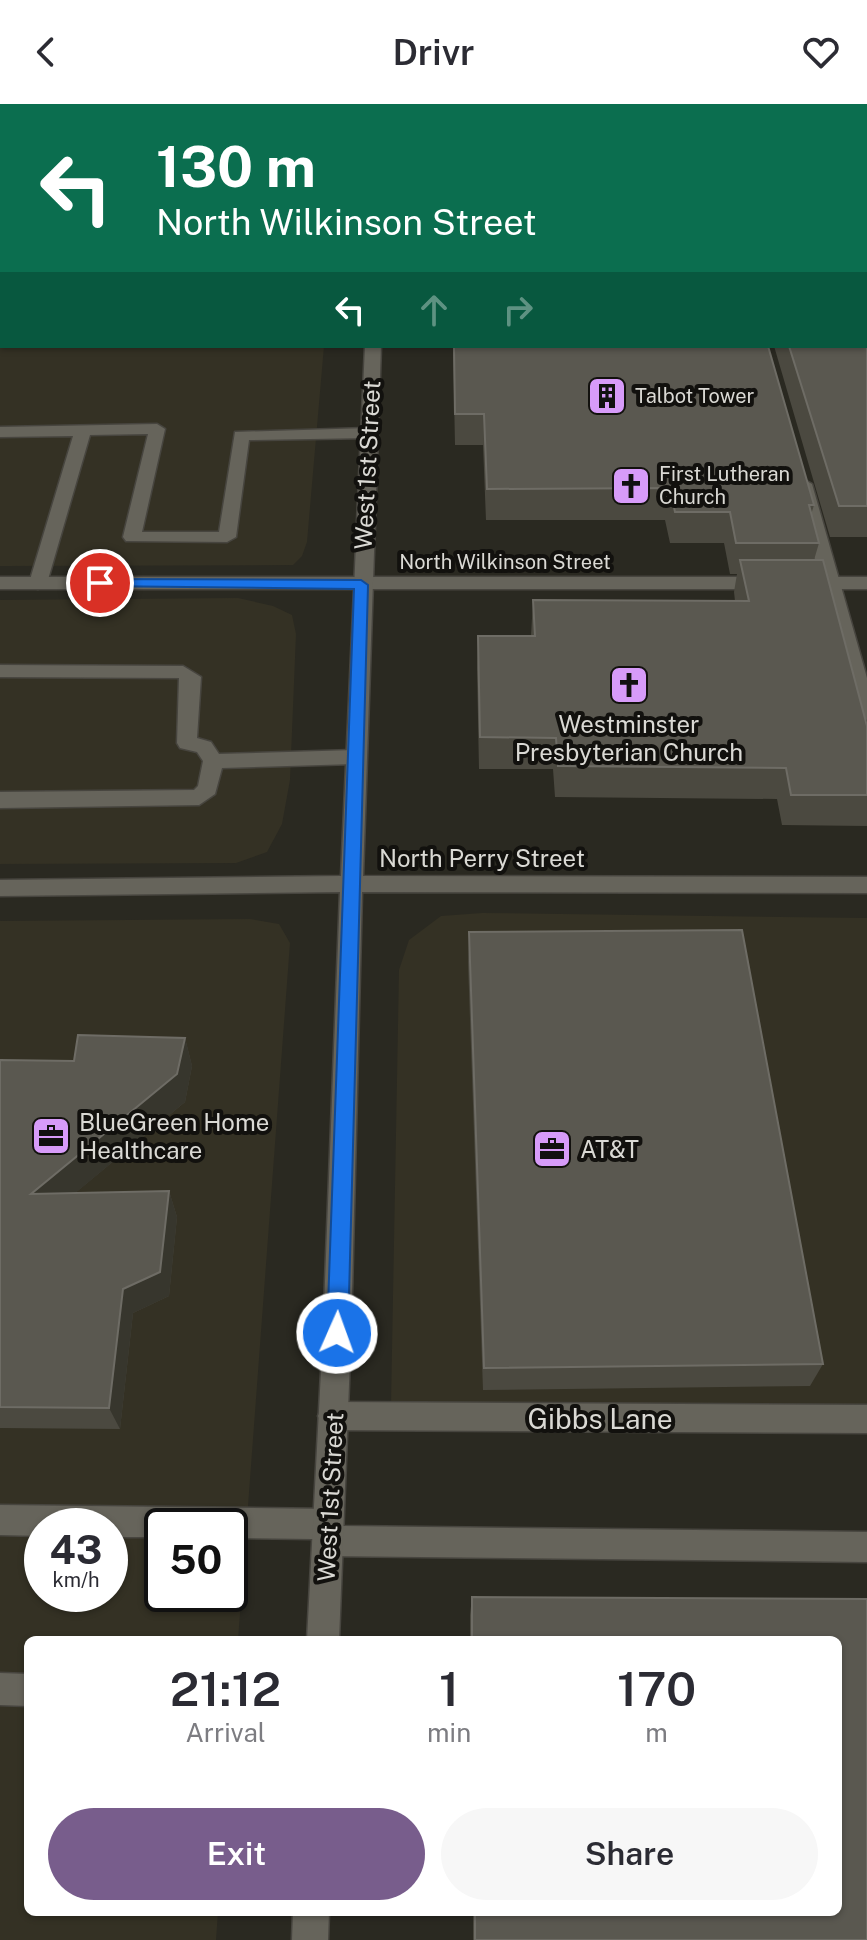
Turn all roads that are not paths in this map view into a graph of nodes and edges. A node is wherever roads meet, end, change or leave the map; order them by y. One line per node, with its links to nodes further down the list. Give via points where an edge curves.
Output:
1 (373, 348): 4 (main road, West 1st Street)
2 (83, 431): 3 (main road); 4 (main road, via 157,429 132,537 227,537 241,435); 7 (main road)
3 (0, 432)
4 (368, 433): 10 (main road, West 1st Street)
5 (798, 464): 8 (main road)
6 (0, 583): 7 (main road, North Wilkinson Street)
7 (38, 583): 10 (main road, North Wilkinson Street)
8 (831, 583): 9 (main road, North Wilkinson Street); 10 (main road, North Wilkinson Street); 12 (main road)
9 (867, 583)
10 (361, 585): 13 (main road, West 1st Street)
11 (0, 671): 14 (main road, via 183,672 191,677 187,743 204,747)
12 (867, 713)
13 (355, 757): 14 (main road); 16 (main road, West 1st Street)
14 (213, 761): 15 (main road, via 208,789 199,797)
15 (0, 800)
16 (352, 884): 17 (main road, North Perry Street); 18 (main road, North Perry Street); 19 (main road, West 1st Street)
17 (867, 885)
18 (0, 888)
19 (333, 1416): 20 (main road, Gibbs Lane); 22 (main road, West 1st Street)
20 (867, 1419)
21 (0, 1520): 22 (main road)
22 (328, 1532): 23 (main road); 24 (main road, West 1st Street)
23 (867, 1547)
24 (323, 1636)
25 (0, 1689): 26 (main road)
26 (24, 1690)
27 (311, 1916): 28 (main road)
28 (310, 1940)

